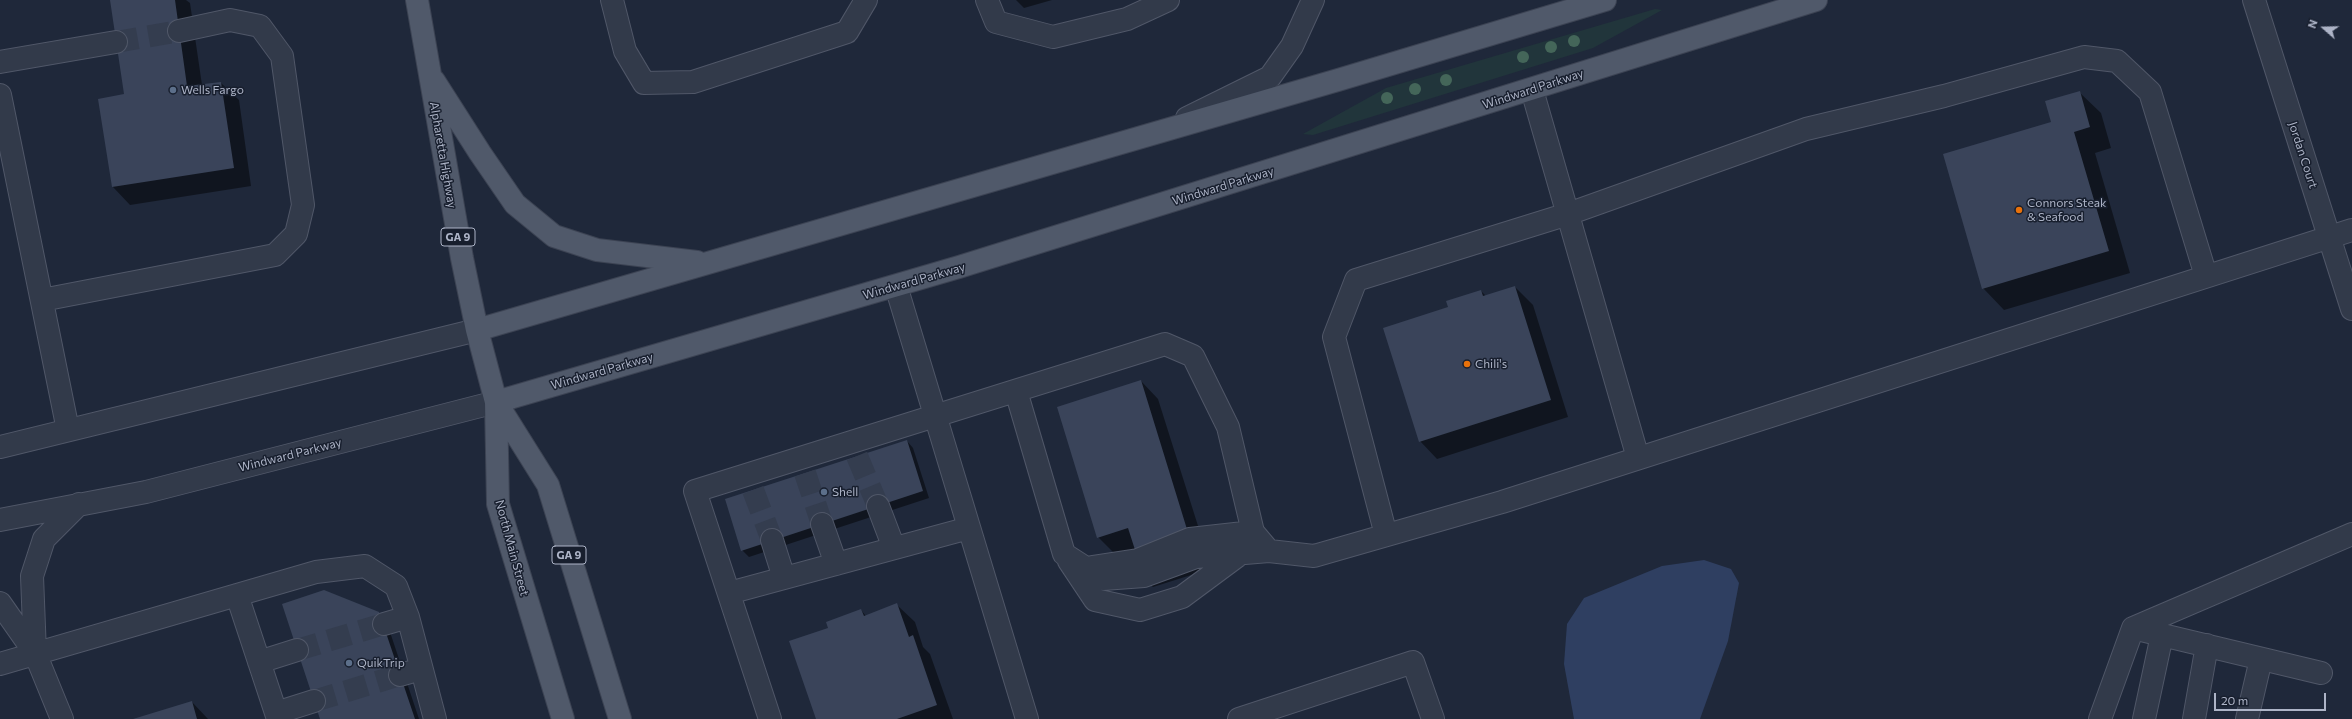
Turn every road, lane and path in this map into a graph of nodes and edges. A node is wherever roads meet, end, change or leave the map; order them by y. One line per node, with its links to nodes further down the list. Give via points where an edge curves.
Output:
1 (417, 0): 13 (main road, Alpharetta Highway / GA 9)
2 (612, 0): 3 (street, via 625,51 644,83 693,82 847,32)
3 (866, 0)
4 (987, 0): 5 (street, via 996,22 1053,37 1127,19)
5 (1168, 0)
6 (1313, 0): 16 (street, via 1292,46 1270,77)
7 (1605, 0): 16 (main road)
8 (1816, 0): 14 (main road, Windward Parkway)
9 (2254, 0): 19 (street, Jordan Court)
10 (179, 31): 23 (street, via 230,20 260,26 282,56 303,205 296,234 275,255)
11 (116, 42): 12 (street)
12 (0, 62)
13 (429, 72): 20 (main road, via 515,204 554,236 597,250); 25 (main road, Alpharetta Highway / GA 9)
14 (1532, 90): 17 (street); 22 (main road, Windward Parkway)
15 (0, 95): 23 (street)
16 (1156, 133): 20 (main road)
17 (1568, 214): 21 (street, via 1806,129 1944,96 2084,57 2117,61 2150,92); 31 (street); 39 (street, via 1356,280 1334,336)
18 (2352, 230): 19 (street)
19 (2329, 236): 21 (street); 24 (street, Jordan Court)
20 (706, 264): 25 (main road)
21 (2206, 276): 31 (street)
22 (896, 286): 27 (main road, Windward Parkway); 28 (street)
23 (42, 300): 29 (street)
24 (2352, 309)
25 (477, 330): 27 (main road, Alpharetta Highway / GA 9); 29 (street)
26 (1016, 391): 28 (street); 37 (street, via 1165,344 1193,356 1228,427); 43 (street)
27 (496, 402): 32 (street, Windward Parkway, via 146,492); 68 (main road, North Main Street / GA 9, via 498,504); 69 (main road, GA 9, via 548,485)
28 (935, 416): 36 (street); 48 (street, via 854,449 751,482 695,491)
29 (68, 430): 30 (street)
30 (0, 447)
31 (1638, 458): 39 (street, via 1502,502)
32 (79, 504): 34 (street, Windward Parkway); 57 (street, via 44,539 32,576)
33 (878, 506): 41 (street)
34 (0, 520)
35 (822, 524): 45 (street)
36 (969, 528): 41 (street); 71 (street)
37 (1253, 532): 42 (street); 46 (street, via 1190,539 1138,560)
38 (2352, 534): 53 (street)
39 (1386, 535): 42 (street, via 1314,556)
40 (772, 540): 47 (street)
41 (894, 548): 45 (street)
42 (1270, 552): 44 (street)
43 (1064, 554): 44 (street, via 1095,600 1140,610 1182,597); 46 (street)
44 (1240, 554): 46 (street, via 1196,557 1144,576 1103,579)
45 (836, 564): 47 (street)
46 (1085, 568)
47 (784, 578): 48 (street)
48 (728, 593): 70 (street)
49 (237, 595): 51 (street, via 316,572 365,566 396,586); 57 (street); 59 (street)
50 (0, 603): 57 (street)
51 (408, 617): 52 (street); 61 (street)
52 (384, 624)
53 (2133, 628): 54 (street); 74 (street)
54 (2162, 635): 55 (street); 75 (street)
55 (2207, 645): 58 (street); 76 (street)
56 (297, 650): 59 (street)
57 (35, 653): 60 (street); 66 (street)
58 (2261, 659): 62 (street); 77 (street)
59 (259, 662): 65 (street)
60 (0, 664)
61 (421, 669): 63 (street); 67 (street)
62 (2321, 673)
63 (400, 675)
64 (314, 701): 65 (street)
65 (277, 716)
66 (62, 719)
67 (435, 719)
68 (563, 719)
69 (620, 719)
70 (770, 719)
71 (1027, 719)
72 (1239, 719): 73 (street, via 1413,662)
73 (1433, 719)
74 (2100, 719)
75 (2144, 719)
76 (2194, 719)
77 (2247, 719)

